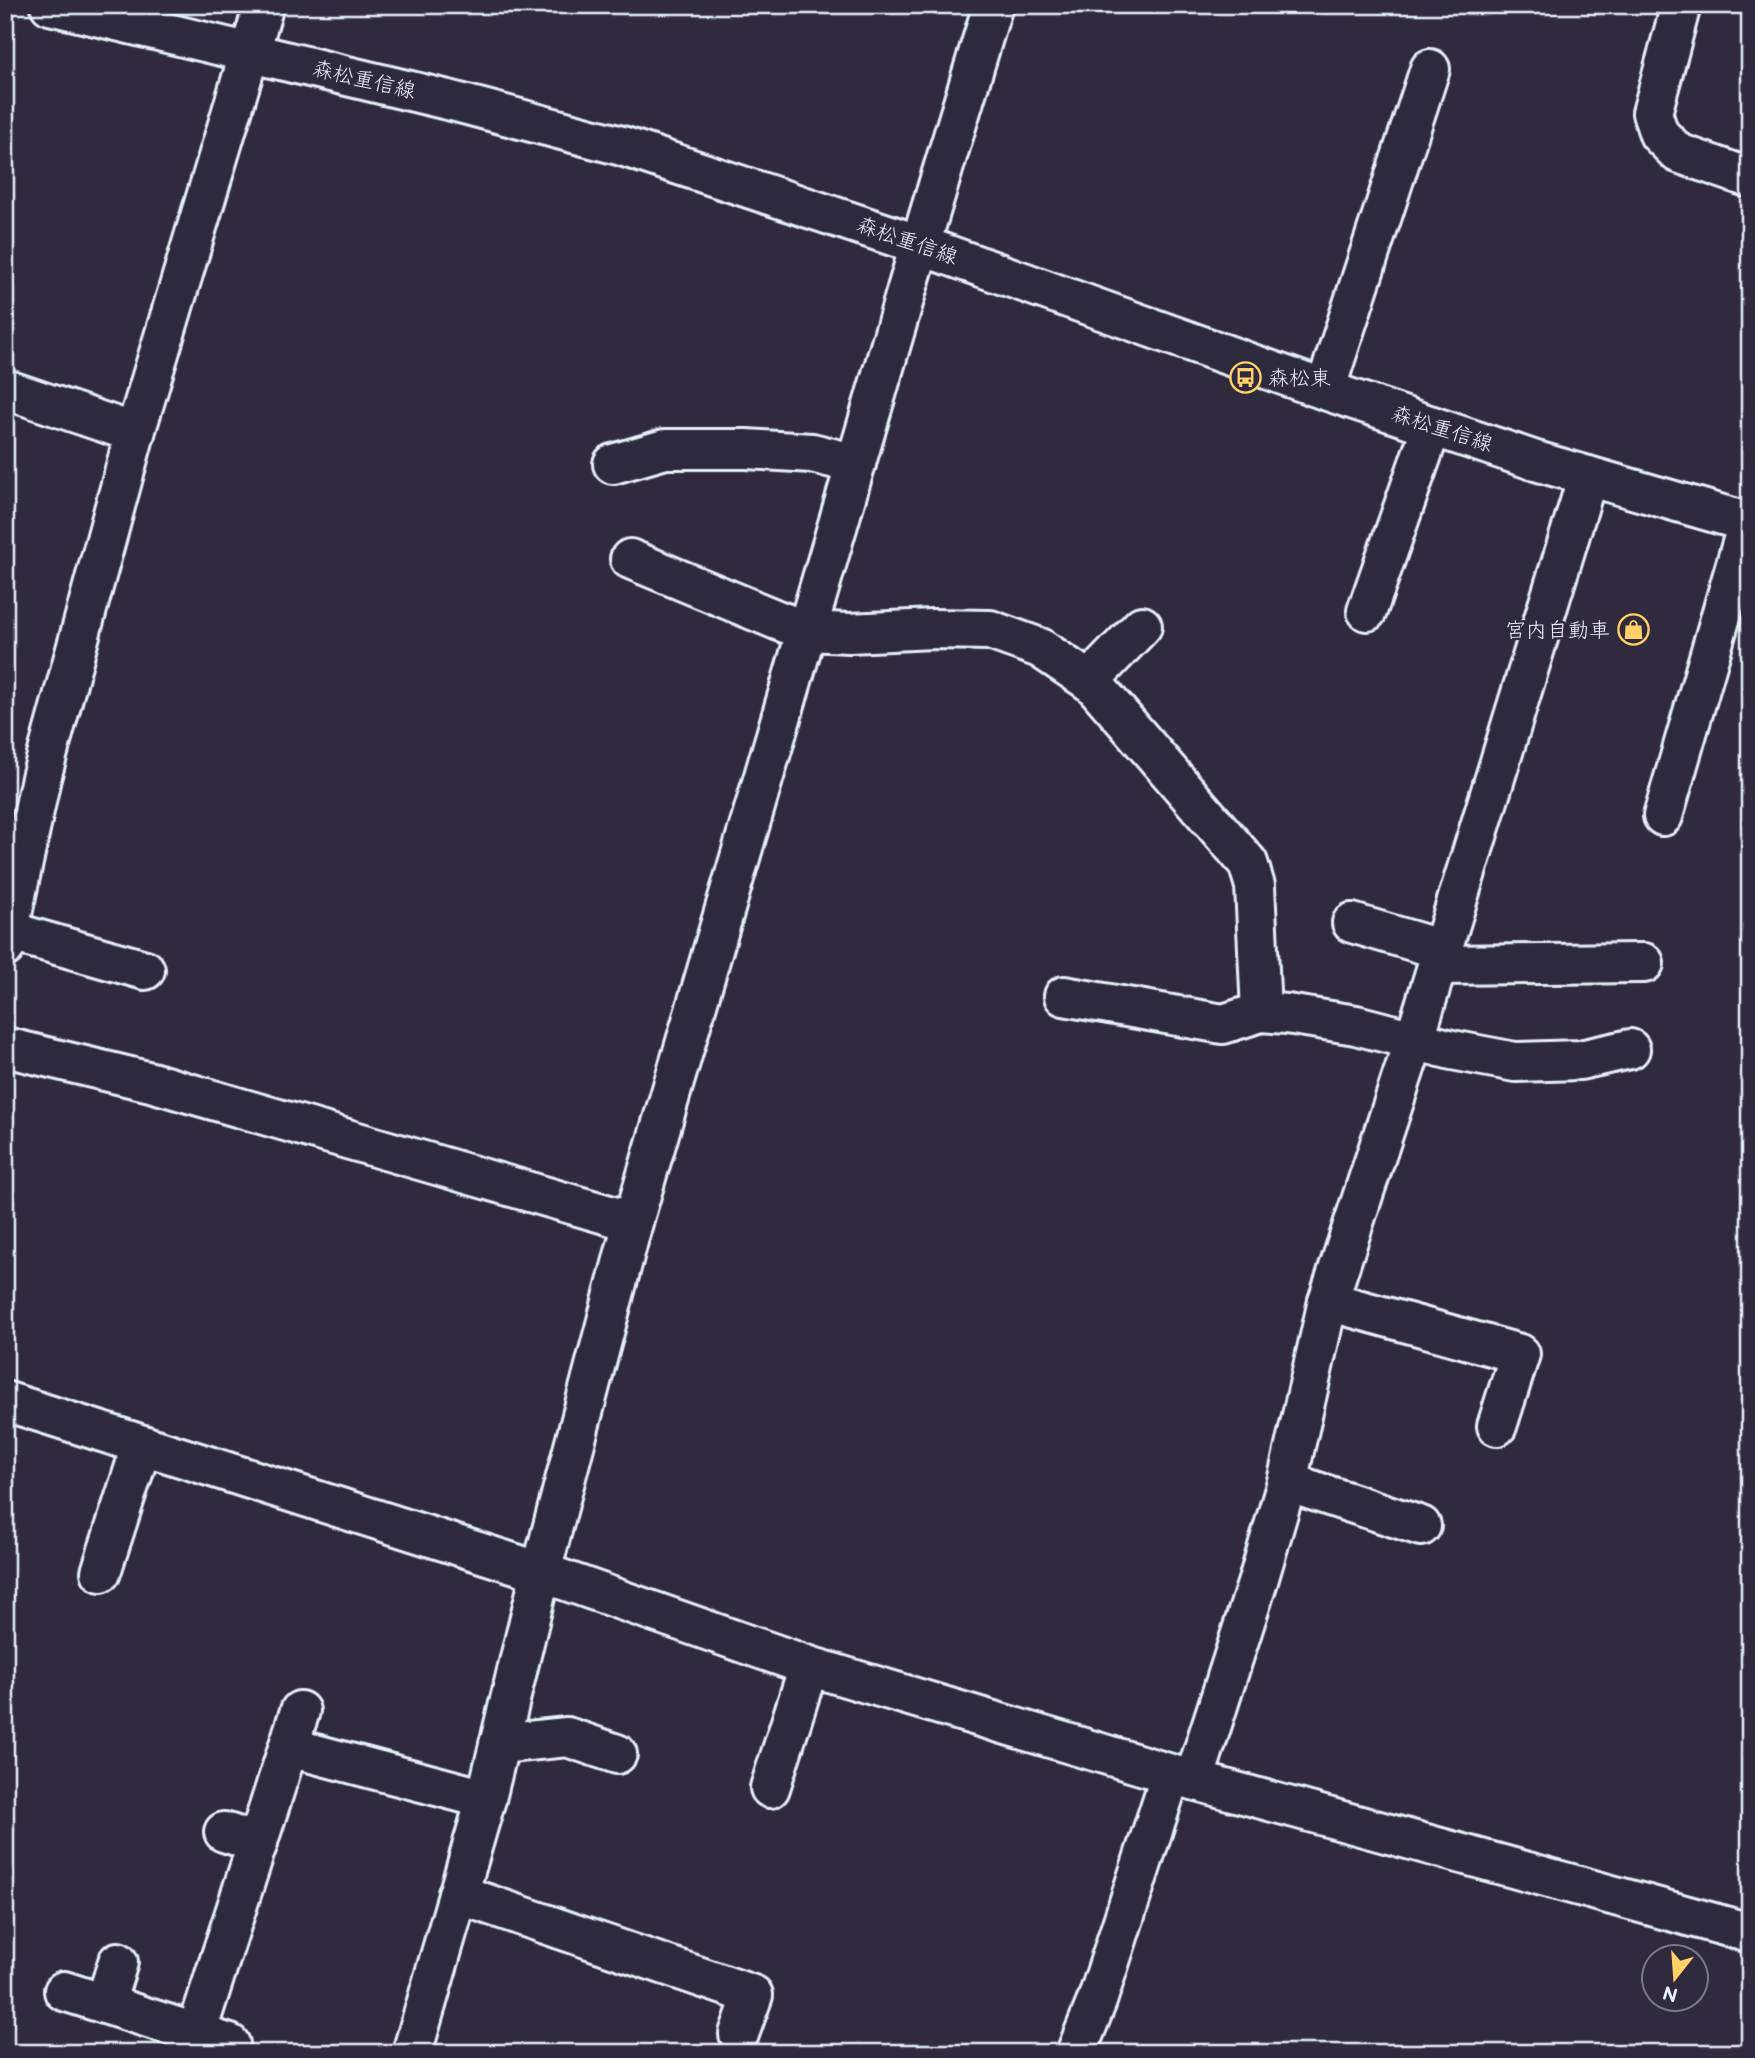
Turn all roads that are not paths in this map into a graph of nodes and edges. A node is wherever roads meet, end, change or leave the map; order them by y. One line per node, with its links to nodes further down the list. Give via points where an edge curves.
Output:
1 (50, 5): 5 (street, 森松重信線)
2 (264, 5): 5 (street)
3 (993, 5): 8 (street)
4 (1681, 5): 7 (street, via 1652,113 1659,135 1678,153)
5 (250, 53): 8 (street, 森松重信線, via 622,146); 12 (street)
6 (1430, 69): 10 (street)
7 (1750, 178)
8 (920, 245): 10 (street, 森松重信線); 14 (street)
9 (5, 388): 12 (street)
10 (1325, 390): 11 (street, 森松重信線)
11 (1432, 426): 15 (street, 森松重信線); 18 (street)
12 (135, 433): 23 (street)
13 (613, 464): 14 (street, via 665,449 812,453)
14 (856, 464): 20 (street)
15 (1588, 476): 16 (street, 森松重信線); 26 (street)
16 (1749, 523): 22 (street)
17 (630, 559): 20 (street)
18 (1367, 611)
19 (1142, 626): 21 (street)
20 (807, 631): 21 (street, via 990,630 1040,648); 34 (street)
21 (1088, 681): 30 (street, via 1248,863 1255,886)
22 (1663, 816)
23 (13, 870): 25 (street)
24 (1352, 923): 26 (street)
25 (7, 939): 28 (street)
26 (1440, 958): 27 (street); 31 (street)
27 (1644, 963)
28 (145, 970)
29 (1064, 996): 30 (street, via 1223,1024)
30 (1261, 1012): 31 (street, via 1356,1025)
31 (1414, 1041): 33 (street, via 1515,1062 1580,1060); 35 (street)
32 (5, 1047): 34 (street, via 152,1082)
33 (1630, 1049)
34 (632, 1222): 42 (street)
35 (1328, 1301): 37 (street, via 1520,1354); 39 (street)
36 (5, 1401): 38 (street)
37 (1497, 1426)
38 (142, 1445): 41 (street); 42 (street)
39 (1287, 1482): 40 (street); 48 (street, via 1258,1581)
40 (1421, 1526)
41 (102, 1572)
42 (541, 1572): 43 (street); 45 (street)
43 (809, 1666): 48 (street); 49 (street)
44 (300, 1711): 46 (street)
45 (499, 1744): 47 (street, via 567,1737); 50 (street)
46 (289, 1747): 50 (street); 55 (street, via 241,1838 213,2039)
47 (617, 1754)
48 (1182, 1777): 52 (street); 58 (street)
49 (770, 1788)
50 (486, 1799): 51 (street)
51 (458, 1894): 56 (street, via 753,1995); 57 (street)
52 (1750, 1933)
53 (118, 1962): 55 (street)
54 (64, 1991): 55 (street)
55 (105, 2004)
56 (739, 2034)
57 (417, 2051)
58 (1078, 2052)

